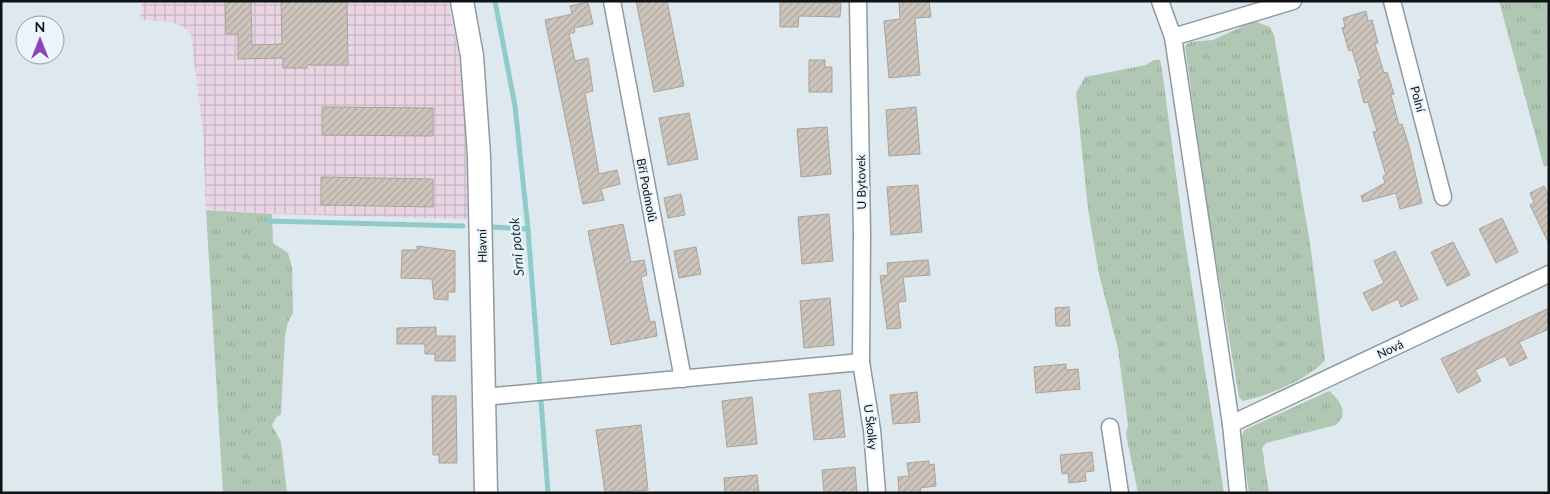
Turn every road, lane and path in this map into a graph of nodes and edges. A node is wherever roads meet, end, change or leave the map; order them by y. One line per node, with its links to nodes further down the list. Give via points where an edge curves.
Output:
1 (462, 1): 12 (street, Hlavní, via 472,56 478,133)
2 (612, 1): 11 (street, Bří Podmolů)
3 (858, 1): 10 (street, U Bytovek)
4 (1160, 1): 7 (street)
5 (1293, 1): 7 (street)
6 (1392, 1): 8 (street, Polní)
7 (1173, 37): 13 (street)
8 (1443, 196)
9 (1549, 274): 13 (street, Nová)
10 (861, 362): 11 (street); 16 (street, U Školky, via 872,430)
11 (683, 379): 12 (street)
12 (484, 397): 15 (street, Hlavní)
13 (1232, 424): 18 (street)
14 (1110, 427): 17 (street)
15 (486, 493)
16 (877, 493)
17 (1120, 493)
18 (1238, 493)

